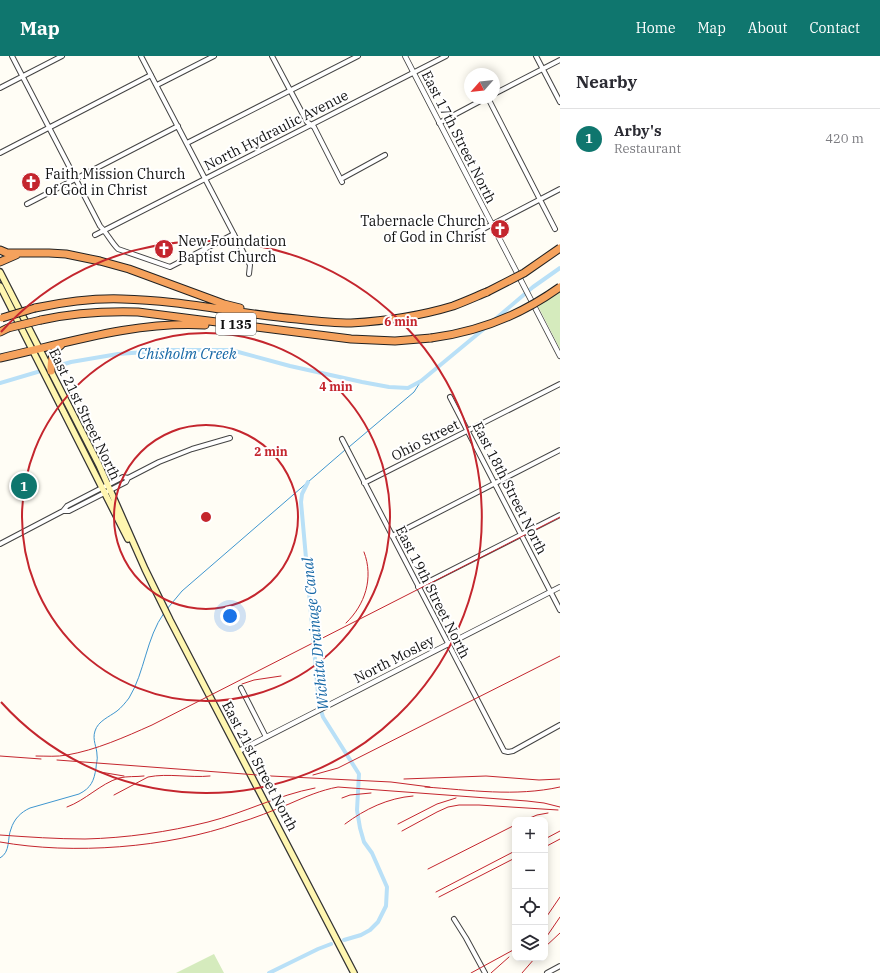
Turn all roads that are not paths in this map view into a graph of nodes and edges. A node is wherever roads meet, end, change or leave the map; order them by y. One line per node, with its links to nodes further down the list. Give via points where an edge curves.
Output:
1 (12, 56): 14 (street)
2 (62, 56): 14 (street)
3 (141, 56): 13 (street)
4 (214, 56): 15 (street)
5 (272, 56): 17 (street)
6 (358, 56): 17 (street)
7 (405, 56): 12 (street, East 17th Street North)
8 (446, 56): 12 (street, North Hydraulic Avenue)
9 (536, 56): 11 (street)
10 (560, 60): 11 (street)
11 (543, 68): 18 (street); 19 (street)
12 (413, 73): 22 (street, East 17th Street North); 23 (street, North Hydraulic Avenue)
13 (151, 75): 15 (street); 25 (street)
14 (22, 76): 16 (street); 25 (street)
15 (157, 85): 24 (street)
16 (0, 88)
17 (290, 90): 23 (street); 26 (street)
18 (500, 91)
19 (560, 102)
20 (475, 104): 22 (street)
21 (490, 104): 32 (street)
22 (439, 122): 34 (street, East 17th Street North)
23 (310, 125): 28 (street, via 314,127 342,180); 29 (street, North Hydraulic Avenue)
24 (178, 126): 26 (street); 30 (street)
25 (49, 128): 27 (street); 30 (street)
26 (187, 143): 29 (street)
27 (0, 152)
28 (385, 155)
29 (205, 178): 35 (street, North Hydraulic Avenue); 37 (street)
30 (76, 179): 33 (street); 35 (street, via 100,226)
31 (560, 189): 32 (street)
32 (540, 200): 34 (street); 36 (street)
33 (27, 204)
34 (492, 224): 39 (street); 54 (street, East 17th Street North)
35 (104, 229): 37 (street, via 118,249 170,266); 38 (street, North Hydraulic Avenue)
36 (555, 229)
37 (234, 234): 45 (street, via 250,265)
38 (95, 235)
39 (464, 239)
40 (560, 248): 48 (highway, I 135, bridge, via 524,273 486,292 439,310 350,323)
41 (0, 250): 42 (highway)
42 (20, 254): 43 (highway); 48 (highway, via 66,254 100,261 224,304)
43 (0, 262)
44 (0, 272): 53 (main road, East 21st Street North)
45 (249, 274)
46 (0, 286): 53 (main road, East 21st Street North)
47 (560, 287): 50 (highway, I 135, bridge, via 524,310 489,325 431,338 395,341 351,339)
48 (277, 317): 49 (highway, I 135, bridge, via 122,299 55,304)
49 (1, 318)
50 (257, 327): 51 (highway, I 135, bridge, via 138,312 114,312 80,313 41,320); 52 (highway, via 178,324 142,327)
51 (0, 332)
52 (63, 344): 53 (highway); 56 (highway)
53 (36, 350): 55 (highway); 56 (main road, East 21st Street North); 66 (main road, East 21st Street North, via 38,361 47,379)
54 (560, 356)
55 (0, 358)
56 (48, 358): 57 (highway)
57 (52, 374): 66 (main road, East 21st Street North)
58 (560, 384): 60 (street, Ohio Street)
59 (450, 397): 60 (street, East 18th Street North)
60 (468, 431): 64 (street, Ohio Street); 65 (street, East 18th Street North)
61 (230, 438): 66 (street, via 159,462 128,478 126,482)
62 (342, 439): 64 (street, East 19th Street North)
63 (560, 450): 65 (street)
64 (364, 483): 69 (street, East 19th Street North)
65 (495, 483): 68 (street, East 18th Street North); 69 (street)
66 (106, 489): 70 (street, via 66,506 63,511); 79 (main road, East 21st Street North, via 170,620)
67 (560, 515): 68 (street)
68 (521, 534): 71 (street); 73 (street, East 18th Street North)
69 (392, 536): 71 (street, East 19th Street North)
70 (0, 544)
71 (418, 587): 75 (street, East 19th Street North)
72 (560, 587): 73 (street, North Mosley)
73 (551, 592): 74 (street, East 18th Street North); 75 (street, North Mosley)
74 (560, 610)
75 (448, 644): 77 (street, East 19th Street North, via 504,750 513,751); 78 (street, North Mosley)
76 (241, 688): 78 (street)
77 (560, 725)
78 (266, 737): 79 (street, North Mosley)
79 (239, 751): 82 (main road, East 21st Street North)
80 (454, 919): 83 (street)
81 (560, 966): 84 (street)
82 (354, 973)
83 (484, 973)
84 (547, 973)

